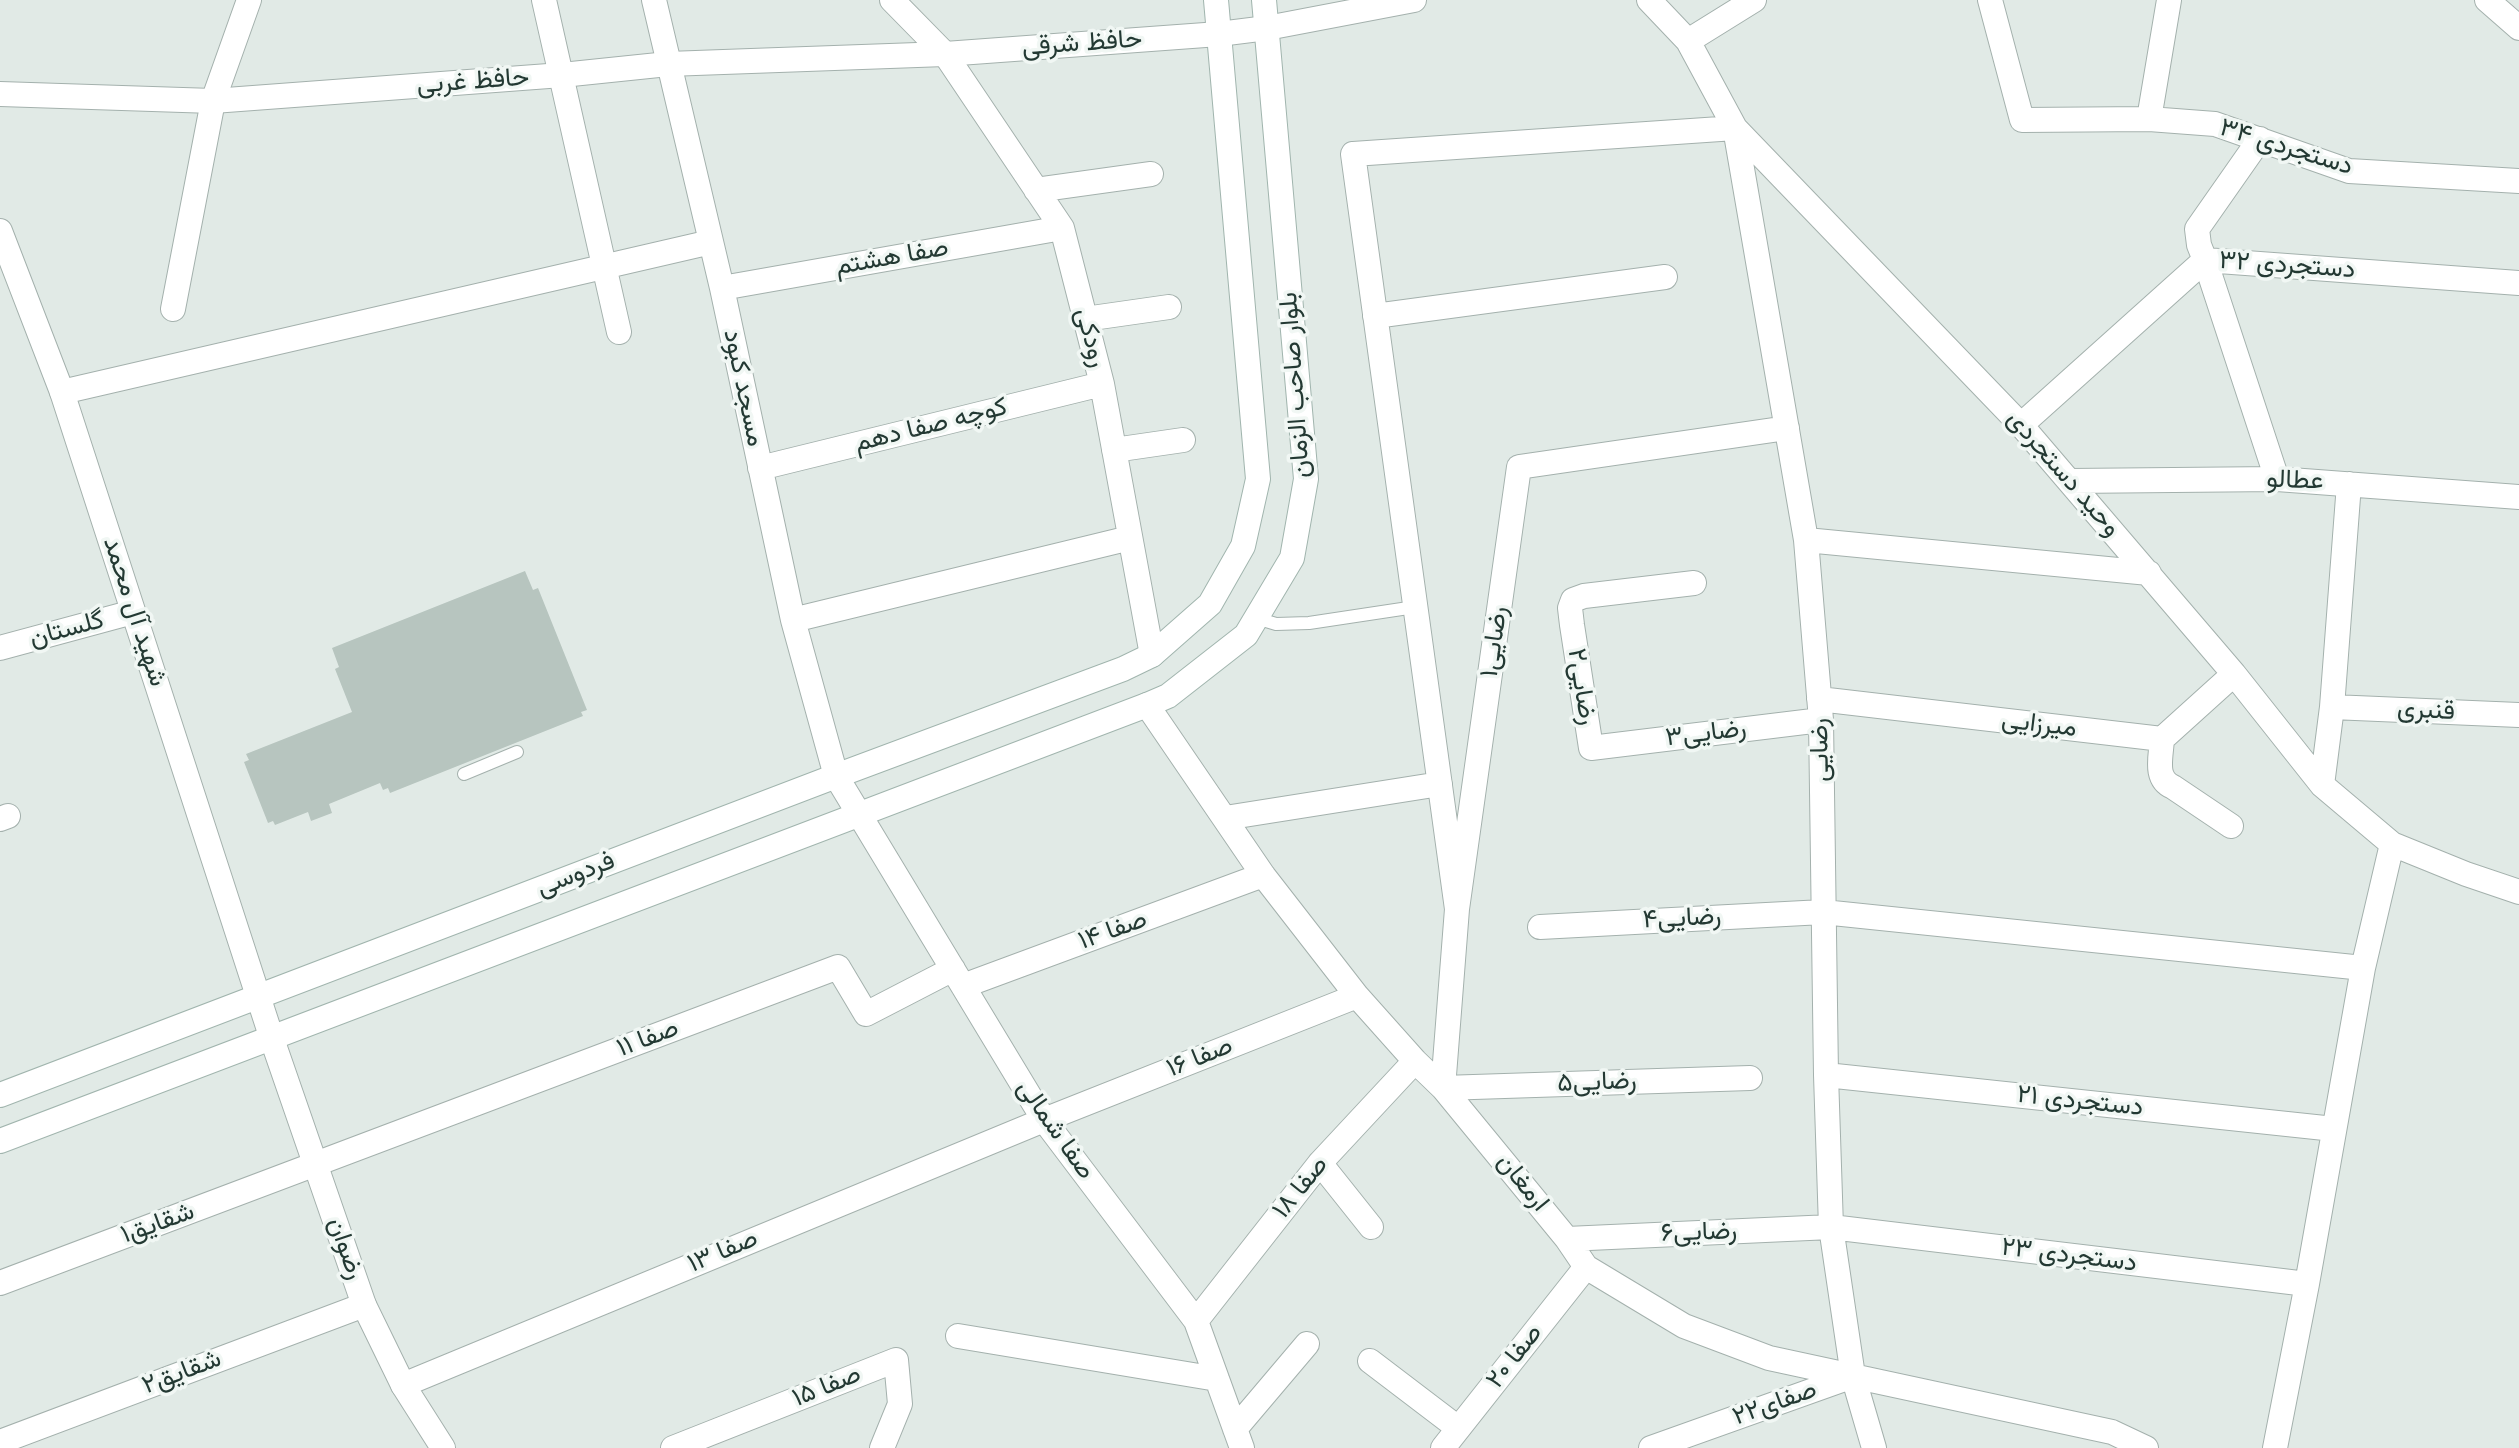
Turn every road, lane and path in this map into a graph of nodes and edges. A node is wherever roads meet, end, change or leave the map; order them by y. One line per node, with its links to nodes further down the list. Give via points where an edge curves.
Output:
1 (249, 0): 21 (street)
2 (544, 0): 19 (street)
3 (654, 0): 18 (street, مسجد کبود)
4 (892, 0): 17 (street, رودکی)
5 (1216, 0): 15 (street, بلوار صاحب الزمان)
6 (1264, 0): 13 (street, بلوار صاحب الزمان)
7 (1414, 0): 13 (street)
8 (1649, 0): 16 (street, وحید دستجردی)
9 (1754, 0): 16 (street)
10 (1990, 0): 22 (street, دستجردی ۳۴, via 2022,120)
11 (2169, 0): 22 (street)
12 (2487, 0): 14 (street)
13 (1267, 28): 15 (street, حافظ شرقی); 58 (street, بلوار صاحب الزمان, via 1306,479 1292,558)
14 (2519, 28)
15 (1219, 34): 17 (street, حافظ شرقی); 61 (street, بلوار صاحب الزمان, via 1258,479 1243,546 1210,604)
16 (1688, 41): 23 (street, وحید دستجردی)
17 (945, 54): 18 (street, حافظ غربی); 27 (street, رودکی)
18 (668, 64): 19 (street, حافظ غربی); 30 (street, مسجد کبود)
19 (562, 75): 21 (street, حافظ غربی); 32 (street)
20 (0, 94): 21 (street, حافظ غربی)
21 (213, 101): 37 (street)
22 (2149, 119): 24 (street, دستجردی ۳۴, via 2215,124)
23 (1735, 128): 38 (street, via 1353,154); 43 (street, وحید دستجردی); 44 (street, رضایی)
24 (2260, 139): 26 (street, دستجردی ۳۴, via 2349,171); 31 (street, via 2197,229)
25 (1151, 174): 27 (street)
26 (2519, 181)
27 (1036, 190): 28 (street, رودکی)
28 (1062, 228): 35 (street, صفا هشتم); 39 (street, رودکی)
29 (0, 231): 42 (street, شهید آل محمد)
30 (711, 242): 32 (street); 35 (street, مسجد کبود)
31 (2205, 260): 34 (street, دستجردی ۳۲); 43 (street, دستجردی ۳۲); 48 (street)
32 (605, 267): 40 (street); 42 (street)
33 (1665, 277): 38 (street)
34 (2519, 283)
35 (722, 288): 47 (street, مسجد کبود)
36 (1169, 307): 39 (street)
37 (173, 309)
38 (1375, 316): 56 (street)
39 (1085, 319): 41 (street, رودکی)
40 (619, 332)
41 (1102, 384): 46 (street, رودکی); 47 (street, کوچه صفا دهم)
42 (62, 392): 57 (street, شهید آل محمد)
43 (2021, 425): 49 (street, وحید دستجردی)
44 (1787, 428): 53 (street, رضایی); 82 (street, رضایی۱, via 1519,467)
45 (1183, 440): 46 (street)
46 (1114, 450): 52 (street, رودکی)
47 (760, 468): 59 (street, مسجد کبود)
48 (2277, 479): 49 (street, عطالو); 50 (street, عطالو)
49 (2070, 481): 54 (street, وحید دستجردی)
50 (2349, 484): 51 (street, عطالو); 64 (street)
51 (2519, 497)
52 (1130, 538): 59 (street); 61 (street, رودکی)
53 (1806, 540): 54 (street); 65 (street, رضایی)
54 (2149, 573): 62 (street, وحید دستجردی)
55 (1694, 583): 68 (street, رضایی۲, via 1573,600 1572,625)
56 (1415, 607): 58 (lane, via 1309,623 1276,624); 72 (street)
57 (133, 612): 60 (street, گلستان); 87 (street, شهید آل محمد)
58 (1256, 618): 63 (street, بلوار صاحب الزمان, via 1246,635 1168,696)
59 (793, 620): 71 (street, مسجد کبود)
60 (0, 648)
61 (1152, 655): 71 (street, فردوسی)
62 (2234, 674): 67 (street); 73 (street, وحید دستجردی)
63 (1147, 705): 74 (street, فردوسی); 75 (street, ارمغان)
64 (2332, 707): 66 (street, قنبری); 73 (street)
65 (1820, 710): 67 (street, میرزایی); 68 (street, رضایی۳); 83 (street, رضایی)
66 (2519, 715)
67 (2162, 739): 76 (street, via 2164,783)
68 (1591, 748)
69 (517, 752): 70 (lane)
70 (464, 774)
71 (836, 776): 74 (street, مسجد کبود); 87 (street, فردوسی)
72 (1440, 784): 75 (street); 82 (street)
73 (2322, 785): 77 (street, وحید دستجردی)
74 (859, 813): 86 (street, صفا شمالی); 89 (street, فردوسی)
75 (1225, 818): 80 (street, ارمغان)
76 (2231, 826)
77 (2392, 844): 78 (street, وحید دستجردی); 85 (street)
78 (2466, 874): 79 (street); 81 (street, وحید دستجردی)
79 (2519, 874)
80 (1263, 875): 86 (street, صفا ۱۴); 88 (street, ارمغان)
81 (2519, 892)
82 (1457, 909): 93 (street, رضایی۱)
83 (1823, 912): 84 (street, رضایی۴); 85 (street, رضایی۴); 91 (street, رضایی)
84 (1540, 927)
85 (2363, 968): 96 (street)
86 (958, 978): 95 (street, صفا شمالی); 99 (street, صفا ۱۱, via 866,1014 838,967)
87 (259, 996): 89 (street, شهید آل محمد); 94 (street, فردوسی)
88 (1357, 996): 90 (street, ارمغان); 95 (street, صفا ۱۶)
89 (272, 1039): 97 (street, فردوسی); 99 (street, رضوان)
90 (1415, 1061): 93 (street, ارمغان); 98 (street, صفا ۱۸)
91 (1826, 1075): 96 (street, دستجردی ۲۱); 101 (street, رضایی)
92 (1750, 1078): 93 (street, رضایی۵)
93 (1443, 1088): 102 (street, ارمغان)
94 (0, 1095)
95 (1044, 1120): 107 (street, صفا شمالی); 113 (street, صفا ۱۳)
96 (2334, 1129): 105 (street)
97 (0, 1141)
98 (1320, 1163): 100 (street); 107 (street, صفا ۱۸)
99 (316, 1165): 104 (street, شقایق۱); 106 (street, رضوان)
100 (1371, 1227)
101 (1831, 1227): 102 (street, رضایی۶); 105 (street, دستجردی ۲۳); 111 (street, رضایی)
102 (1567, 1239): 103 (street, ارمغان)
103 (1586, 1267): 111 (street, ارمغان, via 1684,1326 1769,1358); 114 (street, صفا ۲۰)
104 (0, 1283)
105 (2307, 1284): 124 (street)
106 (364, 1305): 113 (street, رضوان); 116 (street, شقایق۲)
107 (1196, 1321): 112 (street, صفا شمالی)
108 (958, 1336): 112 (street)
109 (1307, 1344): 115 (street)
110 (1370, 1361): 114 (street)
111 (1853, 1376): 121 (street, صفای۲۲); 122 (street); 123 (street, ارمغان, via 2112,1432)
112 (1217, 1379): 115 (street, صفا شمالی)
113 (403, 1385): 117 (street, رضوان)
114 (1458, 1428): 120 (street, صفا ۲۰)
115 (1239, 1438)
116 (0, 1442)
117 (443, 1448)
118 (673, 1448): 119 (street, صفا ۱۵, via 896,1360 900,1404)
119 (882, 1448)
120 (1443, 1448)
121 (1651, 1448)
122 (1874, 1448)
123 (2146, 1448)
124 (2275, 1448)

